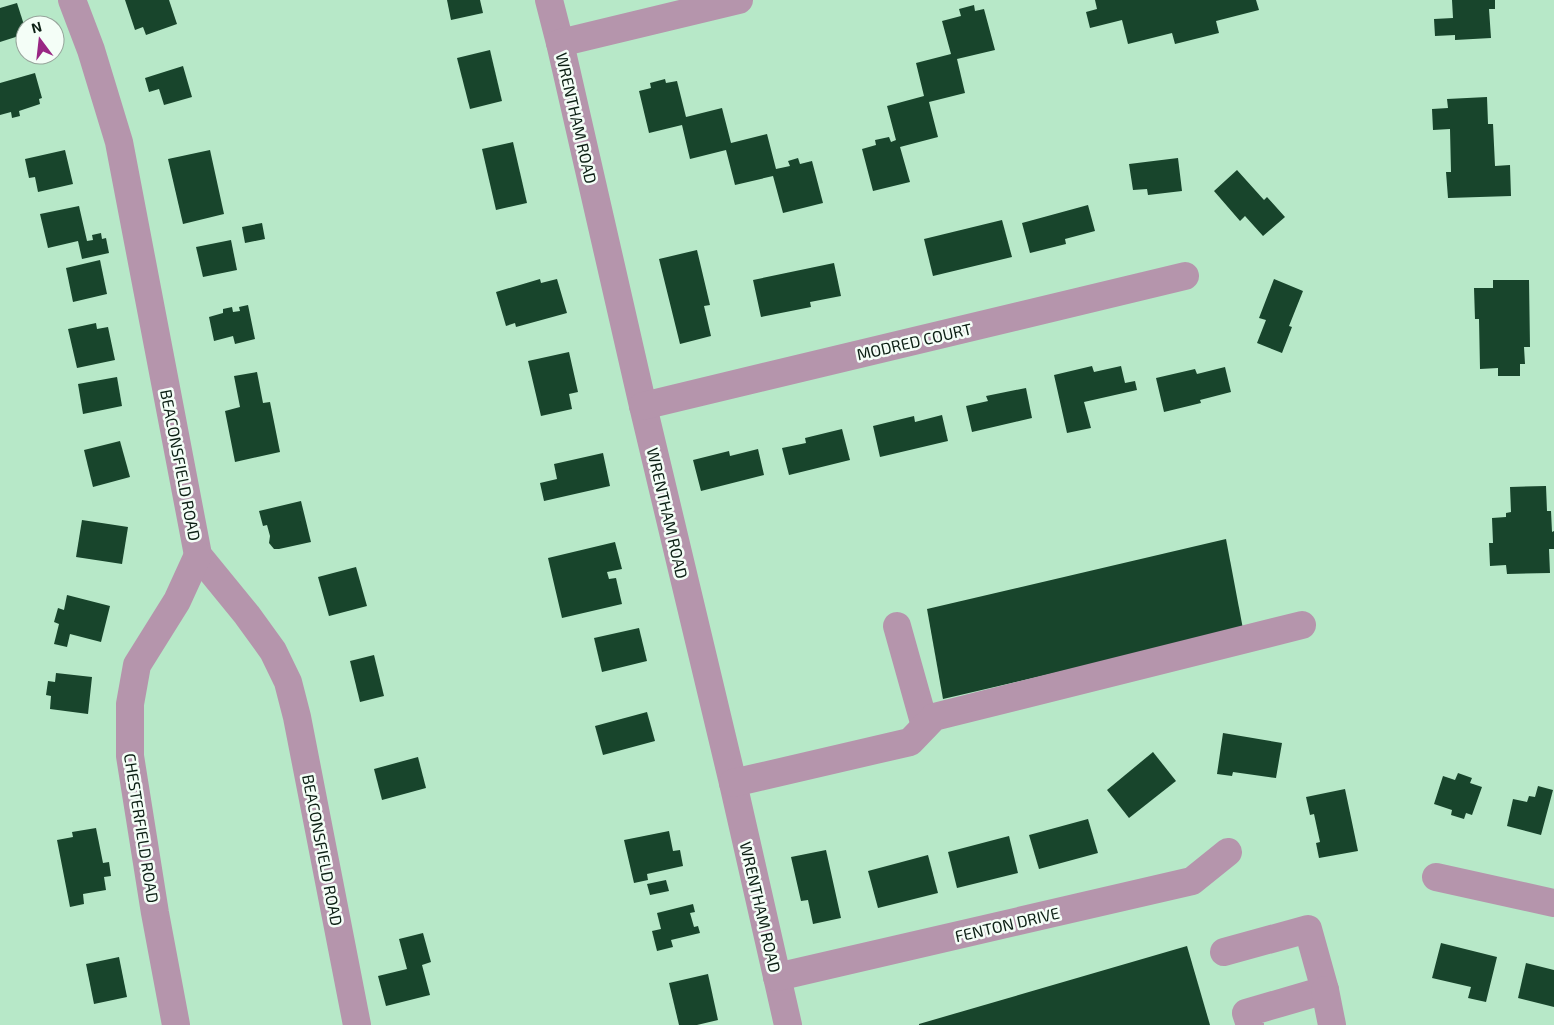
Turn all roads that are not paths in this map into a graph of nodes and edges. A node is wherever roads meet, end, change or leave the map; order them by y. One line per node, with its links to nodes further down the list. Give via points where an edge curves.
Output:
1 (72, 0): 7 (street, BEACONSFIELD ROAD, via 119,142)
2 (549, 0): 4 (street, WRENTHAM ROAD)
3 (739, 0): 4 (street)
4 (560, 43): 6 (street, WRENTHAM ROAD)
5 (1185, 276): 6 (street, MODRED COURT)
6 (642, 406): 11 (street, WRENTHAM ROAD)
7 (198, 555): 18 (street, CHESTERFIELD ROAD, via 177,600 137,665 130,704 130,756); 19 (street, BEACONSFIELD ROAD, via 273,651 288,682)
8 (1302, 625): 10 (street, via 934,716)
9 (897, 626): 10 (street)
10 (925, 726): 11 (street, via 910,742)
11 (733, 784): 16 (street, WRENTHAM ROAD)
12 (1228, 852): 16 (street, FENTON DRIVE, via 1192,881)
13 (1436, 877): 14 (street)
14 (1554, 903)
15 (1224, 952): 17 (street, via 1308,929)
16 (777, 977): 20 (street, WRENTHAM ROAD)
17 (1325, 990): 21 (street, via 1246,1013); 22 (street)
18 (176, 1025)
19 (357, 1025)
20 (788, 1025)
21 (1250, 1025)
22 (1332, 1025)

